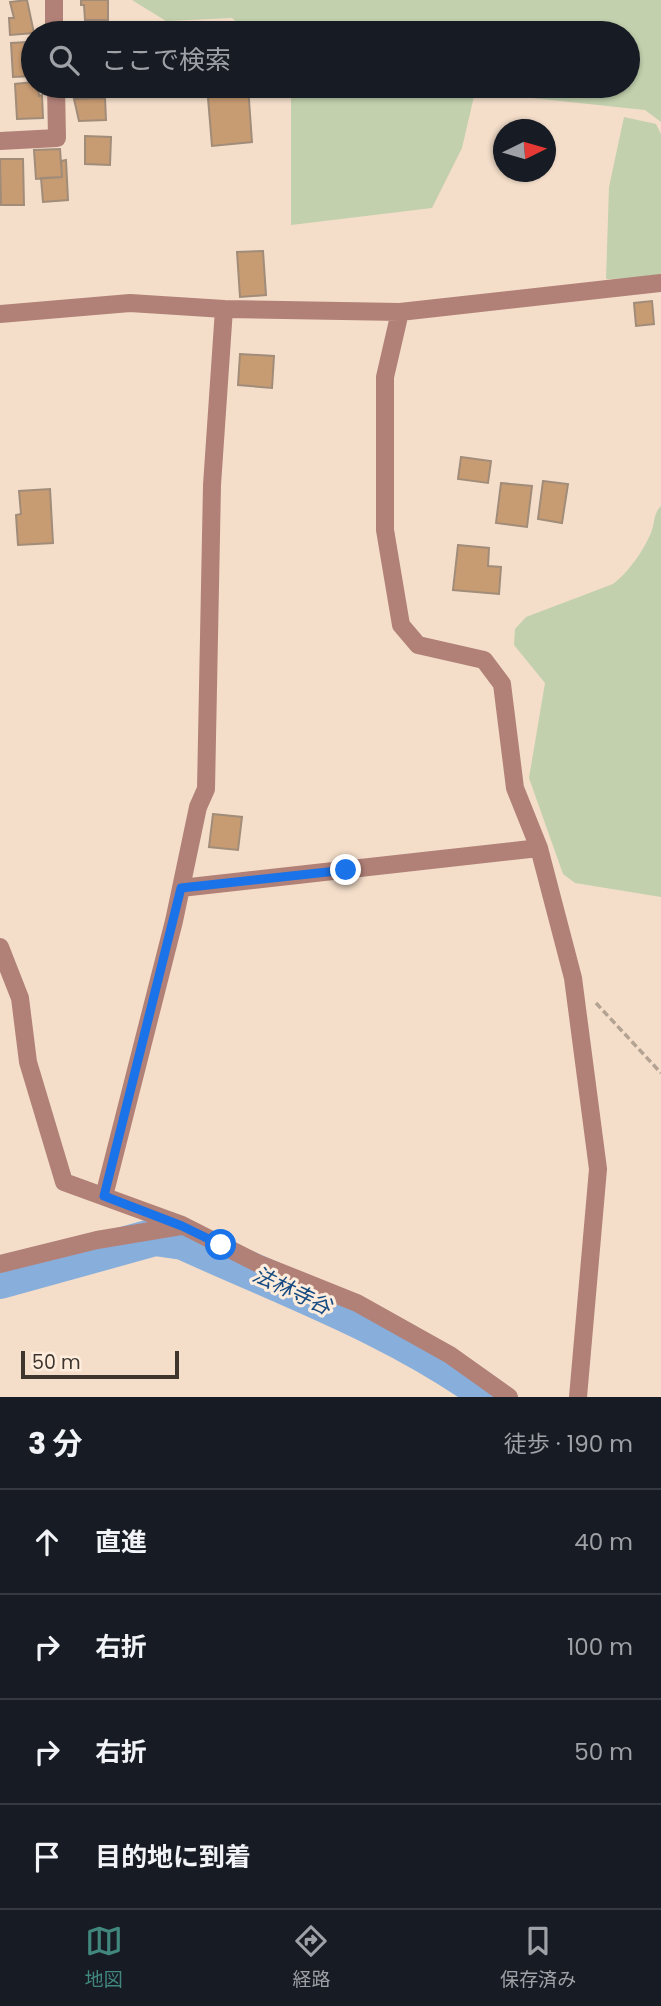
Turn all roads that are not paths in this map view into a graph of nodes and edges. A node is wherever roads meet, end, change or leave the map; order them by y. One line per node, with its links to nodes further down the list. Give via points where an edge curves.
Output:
1 (54, 0): 2 (street)
2 (54, 21)
3 (55, 98): 4 (street, via 57,138)
4 (0, 141)
5 (661, 283): 7 (street)
6 (224, 309): 7 (street); 8 (street, via 130,303); 10 (street, via 212,498 206,789)
7 (400, 312): 9 (street, via 385,377 385,530 401,625 418,645 484,660 502,684 515,788)
8 (0, 314)
9 (539, 848): 10 (street); 16 (street, via 573,978 598,1169)
10 (181, 888): 12 (street)
11 (0, 947): 12 (street, via 20,998 27,1062 64,1182)
12 (104, 1196): 13 (street)
13 (182, 1226): 14 (street, via 96,1240); 15 (street, via 257,1263 358,1303 450,1355)
14 (0, 1264)
15 (509, 1397)
16 (579, 1397)

